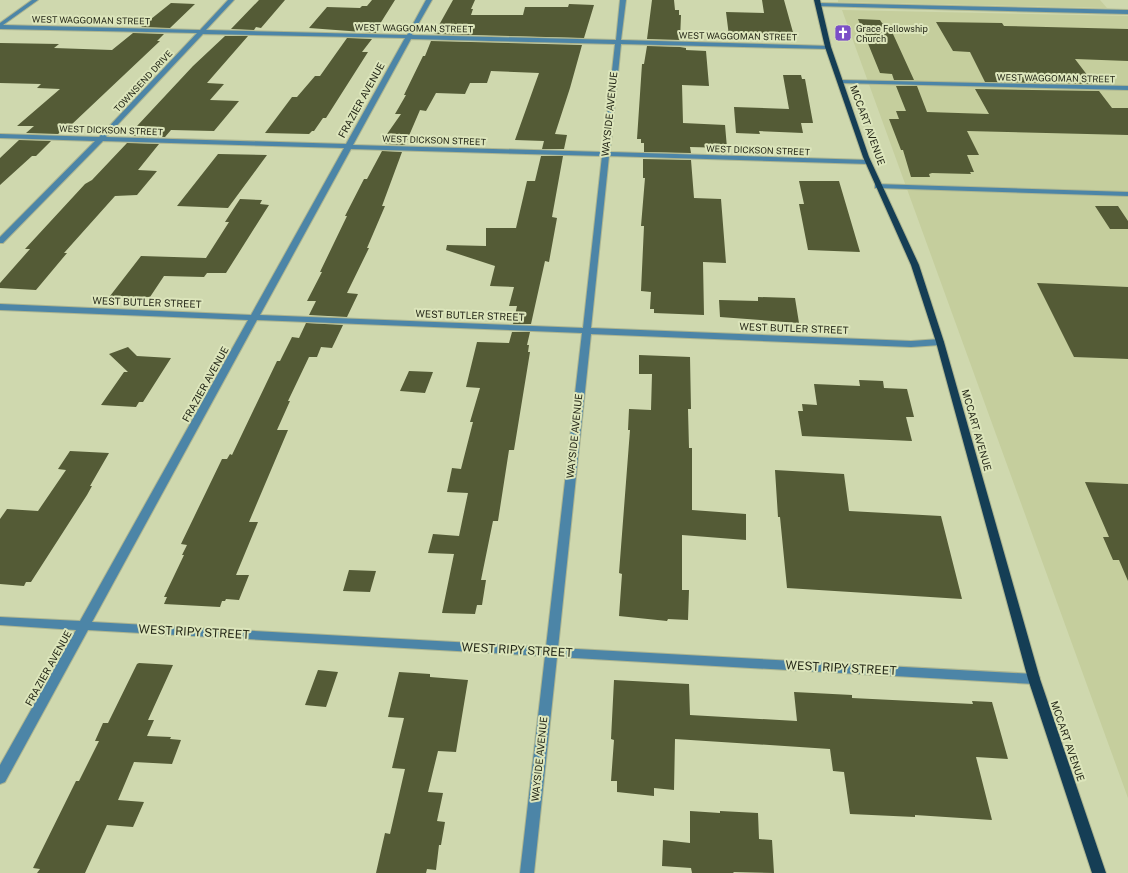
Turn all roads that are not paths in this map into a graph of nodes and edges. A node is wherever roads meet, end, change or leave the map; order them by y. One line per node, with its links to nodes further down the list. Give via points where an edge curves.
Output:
1 (35, 0): 7 (street)
2 (231, 0): 8 (street, TOWNSEND DRIVE)
3 (429, 0): 9 (street, FRAZIER AVENUE)
4 (623, 0): 10 (street, WAYSIDE AVENUE)
5 (817, 3): 6 (street); 11 (main road, MCCART AVENUE)
6 (1128, 12)
7 (0, 26): 8 (street, WEST WAGGOMAN STREET)
8 (200, 32): 9 (street, WEST WAGGOMAN STREET); 15 (street, TOWNSEND DRIVE)
9 (408, 37): 10 (street, WEST WAGGOMAN STREET); 16 (street, FRAZIER AVENUE)
10 (617, 42): 11 (street, WEST WAGGOMAN STREET); 17 (street, WAYSIDE AVENUE)
11 (828, 47): 12 (main road, MCCART AVENUE)
12 (840, 82): 13 (street, WEST WAGGOMAN STREET); 18 (main road, MCCART AVENUE)
13 (1128, 88)
14 (0, 136): 15 (street, WEST DICKSON STREET)
15 (101, 139): 16 (street, WEST DICKSON STREET); 21 (street, TOWNSEND DRIVE)
16 (348, 146): 17 (street, WEST DICKSON STREET); 23 (street, FRAZIER AVENUE)
17 (605, 154): 18 (street, WEST DICKSON STREET); 24 (street, WAYSIDE AVENUE)
18 (868, 162): 19 (main road, MCCART AVENUE)
19 (878, 186): 20 (street); 25 (main road, MCCART AVENUE, via 915,265)
20 (1128, 194)
21 (0, 242)
22 (0, 307): 23 (street, WEST BUTLER STREET)
23 (254, 317): 24 (street, WEST BUTLER STREET); 27 (street, FRAZIER AVENUE)
24 (586, 330): 25 (street, WEST BUTLER STREET, via 911,344); 28 (street, WAYSIDE AVENUE)
25 (940, 342): 29 (main road, MCCART AVENUE)
26 (0, 621): 27 (street, WEST RIPY STREET)
27 (84, 626): 28 (street, WEST RIPY STREET); 30 (street, FRAZIER AVENUE)
28 (551, 652): 29 (street, WEST RIPY STREET); 31 (street, WAYSIDE AVENUE)
29 (1034, 679): 32 (main road, MCCART AVENUE)
30 (0, 778)
31 (526, 873)
32 (1099, 873)

